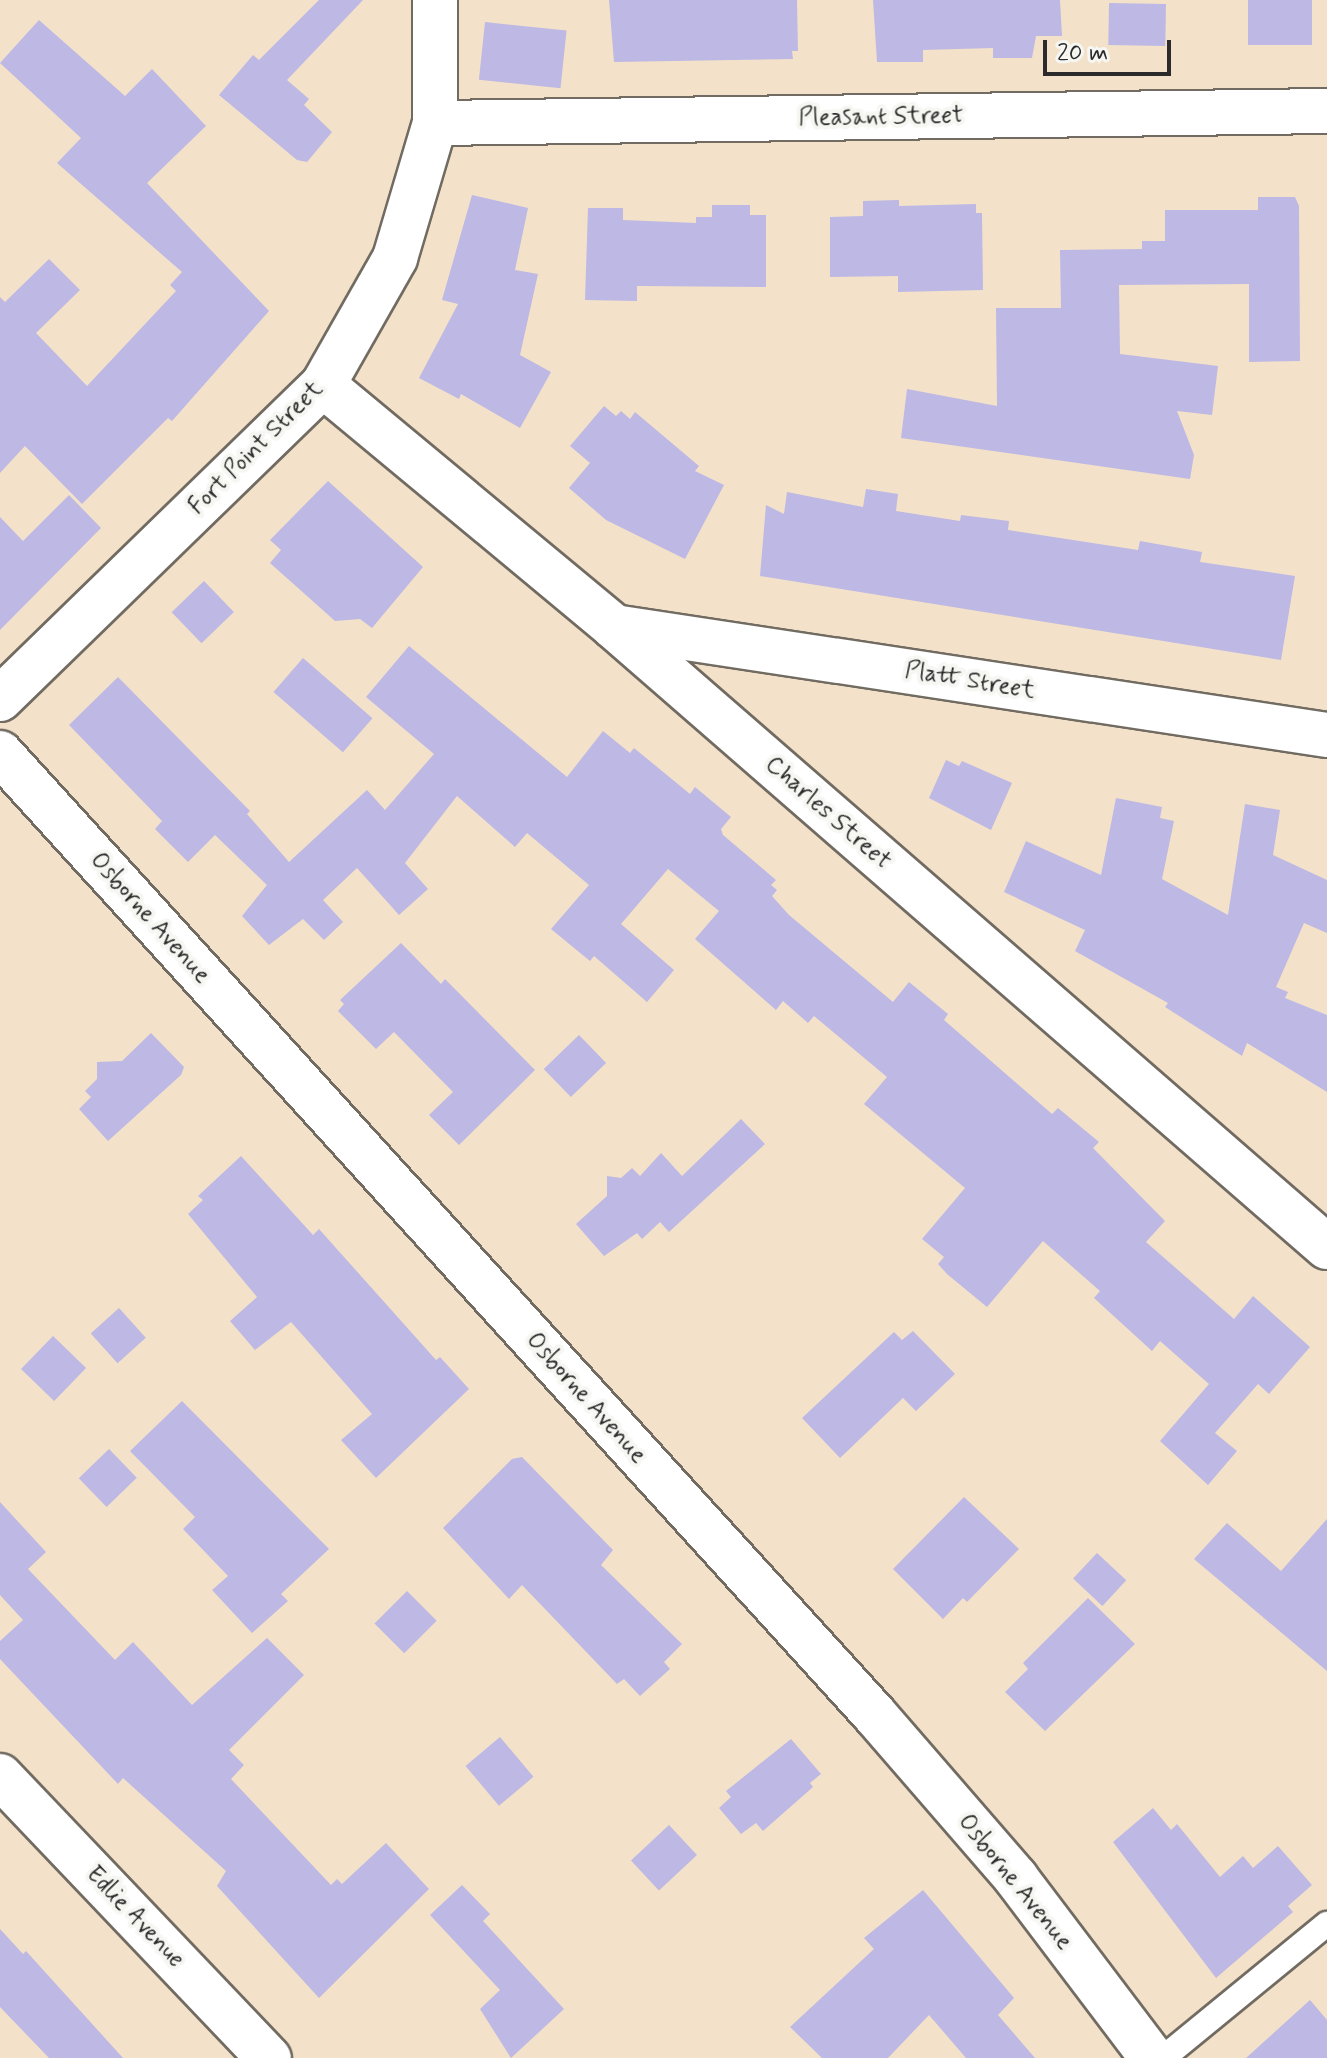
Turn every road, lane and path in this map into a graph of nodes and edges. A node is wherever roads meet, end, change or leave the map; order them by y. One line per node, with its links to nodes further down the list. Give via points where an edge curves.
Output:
1 (435, 0): 3 (street, Fort Point Street)
2 (1327, 111): 3 (street, Pleasant Street)
3 (435, 123): 4 (street, Fort Point Street, via 395,258)
4 (323, 385): 5 (street, Charles Street); 6 (street, Fort Point Street)
5 (614, 627): 7 (street, Platt Street); 9 (street, Charles Street)
6 (0, 699)
7 (1327, 735)
8 (0, 753): 13 (street, Osborne Avenue, via 875,1715 1016,1878)
9 (1327, 1247)
10 (0, 1776): 12 (street, Edlie Avenue)
11 (1327, 1924): 14 (lane)
12 (269, 2058)
13 (1152, 2058)
14 (1163, 2058)

